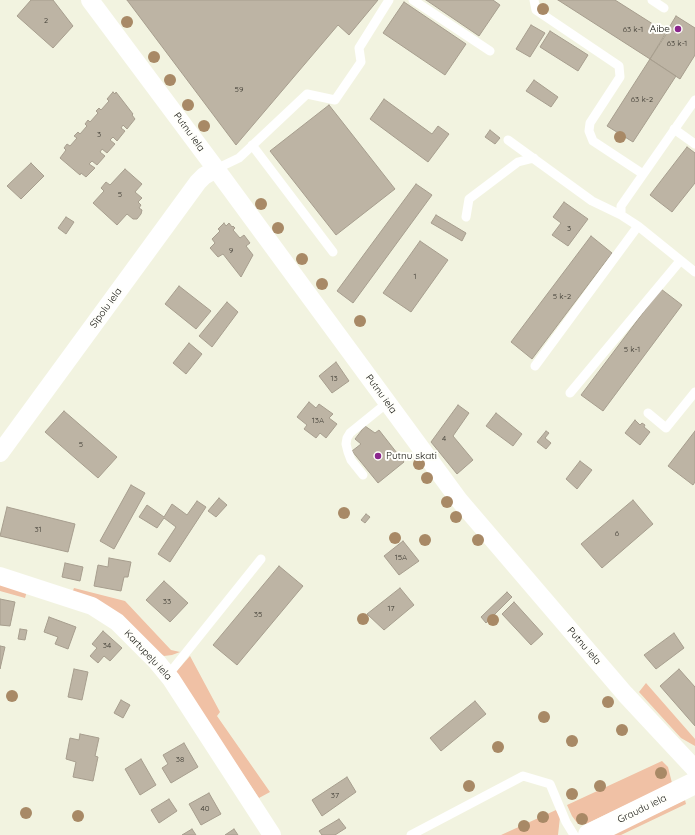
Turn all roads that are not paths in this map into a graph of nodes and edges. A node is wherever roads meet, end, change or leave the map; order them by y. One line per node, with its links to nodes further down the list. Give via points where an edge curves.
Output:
1 (90, 0): 14 (street, Putnu iela)
2 (389, 0): 12 (lane, via 359,48 361,62 335,100 307,94)
3 (413, 0): 7 (lane)
4 (534, 0): 15 (lane, via 536,10 619,66 620,77 590,123 589,131 593,141)
5 (652, 0): 6 (lane)
6 (664, 8)
7 (490, 51)
8 (695, 100): 9 (lane)
9 (674, 130): 11 (lane); 15 (lane)
10 (508, 140): 13 (lane)
11 (695, 144)
12 (252, 145): 14 (lane, via 239,158); 19 (lane)
13 (534, 158): 16 (lane, via 592,201); 17 (lane, via 518,162 468,199)
14 (216, 169): 25 (street, Putnu iela); 27 (street, Sīpolu iela, via 198,182)
15 (643, 174): 16 (lane, via 621,206)
16 (620, 215): 18 (lane)
17 (466, 217)
18 (638, 226): 20 (lane); 22 (lane)
19 (333, 252)
20 (680, 261): 21 (lane); 24 (lane)
21 (695, 272)
22 (535, 366)
23 (695, 392): 26 (lane, via 666,428)
24 (570, 393)
25 (387, 403): 28 (lane, via 347,438 346,444 351,460); 32 (street, Putnu iela, via 458,500 625,694)
26 (648, 413)
27 (0, 453)
28 (362, 475)
29 (261, 559): 31 (lane)
30 (0, 576): 31 (street, Kartupeļu iela, via 92,606 103,612 139,643)
31 (168, 675): 34 (street, Kartupeļu iela)
32 (695, 768)
33 (695, 783): 37 (main road, Graudu iela)
34 (272, 835)
35 (411, 835): 36 (lane, via 523,776 550,784)
36 (574, 835)
37 (588, 835)

